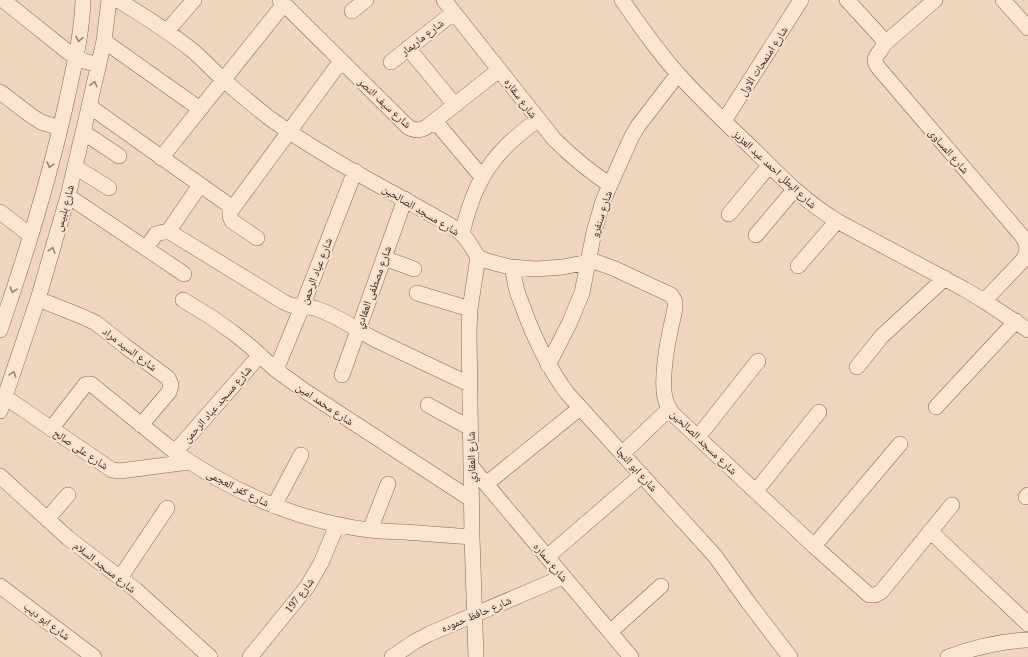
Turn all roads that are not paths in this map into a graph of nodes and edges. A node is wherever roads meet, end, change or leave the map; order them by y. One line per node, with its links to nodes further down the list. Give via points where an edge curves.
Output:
1 (3, 0): 21 (street)
2 (83, 0): 21 (street, one-way to 21)
3 (109, 0): 18 (street, شارع بلبيس)
4 (118, 0): 17 (street, شارع مسجد الصالحين)
5 (194, 0): 17 (street)
6 (366, 0): 14 (street)
7 (444, 0): 15 (street, شارع سقاره)
8 (622, 0): 26 (street, شارع البطل احمد عبد العزيز)
9 (801, 0): 34 (street, شارع امنمحات الاول)
10 (848, 0): 19 (street, via 881,37)
11 (935, 0): 19 (street)
12 (1003, 0): 16 (street)
13 (282, 2): 22 (street, شارع سيف النصر); 27 (street)
14 (352, 11)
15 (453, 13): 20 (street, شارع ماريمار); 25 (street, شارع سقاره)
16 (1028, 28)
17 (167, 31): 27 (street, شارع مسجد الصالحين)
18 (104, 41): 24 (street, شارع بلبيس); 31 (street)
19 (884, 44): 71 (street, شارع المساوى, via 876,56 877,66 1026,242 1027,251 1024,259)
20 (408, 48): 23 (street, شارع ماريمار); 29 (street)
21 (76, 57): 24 (street); 35 (street)
22 (341, 61): 33 (street, شارع سيف النصر, via 412,130 424,129); 36 (street)
23 (391, 62)
24 (99, 66): 30 (street, شارع بلبيس, one-way to 24)
25 (499, 70): 29 (street, شارع سيف النصر); 32 (street, شارع سقاره)
26 (678, 74): 34 (street, شارع البطل احمد عبد العزيز); 45 (street, شارع سنفرو, via 638,126)
27 (223, 80): 31 (street); 36 (street, شارع مسجد الصالحين)
28 (0, 92): 35 (street, via 41,122)
29 (455, 105): 33 (street, شارع سيف النصر)
30 (89, 106): 37 (street, شارع بلبيس); 39 (street)
31 (200, 109): 39 (street)
32 (538, 120): 43 (street, via 506,145); 45 (street, شارع سقاره, via 571,156)
33 (435, 121): 43 (street)
34 (724, 121): 40 (street, شارع البطل احمد عبد العزيز)
35 (60, 128): 56 (street, one-way to 56)
36 (290, 131): 42 (street, شارع مسجد الصالحين); 50 (street)
37 (83, 132): 38 (street); 41 (street, شارع بلبيس)
38 (119, 156)
39 (162, 158): 44 (street)
40 (769, 166): 47 (street, شارع البطل احمد عبد العزيز); 52 (street)
41 (75, 167): 46 (street); 48 (street, شارع بلبيس)
42 (355, 171): 49 (street, شارع مسجد الصالحين); 72 (street, شارع عباد الرحمن)
43 (482, 177): 55 (street, via 466,214)
44 (200, 185): 50 (street); 54 (street)
45 (610, 185): 62 (street, شارع سنفرو, via 598,217)
46 (109, 188)
47 (794, 190): 53 (street, شارع البطل احمد عبد العزيز); 57 (street)
48 (68, 196): 59 (street); 69 (street, شارع بلبيس, one-way to 48)
49 (405, 199): 55 (street, شارع مسجد الصالحين); 61 (street, شارع مصطفى العقادي)
50 (233, 208): 58 (street, via 230,212 232,221)
51 (0, 212): 56 (street)
52 (729, 214)
53 (837, 221): 63 (street); 67 (street, شارع البطل احمد عبد العزيز)
54 (168, 231): 59 (street, via 156,234); 72 (street, via 291,306)
55 (462, 234): 60 (street, شارع مسجد الصالحين)
56 (30, 235): 75 (street, one-way to 75)
57 (756, 235)
58 (257, 238)
59 (146, 248): 66 (street)
60 (478, 257): 64 (street, شارع مسجد الصالحين); 73 (street, شارع العقاري)
61 (384, 258): 65 (street); 76 (street, شارع مصطفى العقادي)
62 (588, 262): 64 (street, شارع مسجد الصالحين, via 549,268); 80 (street, شارع سنفرو, via 582,293); 89 (street, شارع مسجد الصالحين, via 614,268 671,295 675,300 664,381 665,400)
63 (798, 266)
64 (510, 267): 80 (street, شارع ابو النجا, via 525,314)
65 (414, 269)
66 (184, 274)
67 (945, 278): 71 (street, شارع البطل احمد عبد العزيز); 81 (street, via 882,336)
68 (417, 293): 73 (street)
69 (38, 299): 85 (street, شارع بلبيس, one-way to 69); 91 (street, شارع السيد مراد, via 96,323 168,378 171,385 169,392)
70 (183, 300): 78 (street, شارع محمد امين, via 226,327)
71 (984, 300): 74 (street, شارع البطل احمد عبد العزيز)
72 (302, 307): 76 (street, via 319,309); 82 (street, شارع عباد الرحمن)
73 (470, 309): 84 (street, شارع العقاري)
74 (1016, 322): 77 (street, شارع البطل احمد عبد العزيز); 87 (street)
75 (0, 330)
76 (358, 330): 83 (street, شارع مصطفى العقادي); 84 (street)
77 (1028, 330)
78 (260, 356): 82 (street, شارع محمد امين); 96 (street, شارع مسجد عباد الرحمن)
79 (758, 362): 94 (street)
80 (548, 365): 88 (street, شارع ابو النجا, via 566,393)
81 (857, 367)
82 (276, 370): 107 (street, شارع محمد امين)
83 (342, 375)
84 (470, 384): 92 (street, شارع العقاري)
85 (2, 404): 93 (street, شارع على صالح)
86 (428, 405): 92 (street)
87 (936, 407)
88 (580, 408): 97 (street, شارع ابو النجا); 104 (street)
89 (669, 408): 94 (street, شارع مسجد الصالحين); 97 (street)
90 (819, 412): 105 (street)
91 (142, 425): 93 (street, شارع كفر العجمى, via 93,384 89,384); 96 (street, شارع كفر العجمى)
92 (470, 428): 100 (street, شارع العقاري)
93 (51, 429): 99 (street, شارع على صالح, via 116,471)
94 (698, 437): 105 (street, شارع مسجد الصالحين)
95 (900, 444): 116 (street)
96 (175, 452): 99 (street, شارع كفر العجمى)
97 (622, 454): 101 (street, شارع ابو النجا)
98 (301, 455): 109 (street)
99 (189, 462): 109 (street, شارع كفر العجمى, via 241,492)
100 (471, 466): 104 (street, شارع سماره); 107 (street, شارع العقاري)
101 (642, 475): 117 (street); 132 (street, شارع ابو النجا, via 715,556)
102 (0, 476): 111 (street, شارع مسجد السلام)
103 (388, 484): 113 (street)
104 (486, 484): 117 (street, شارع سماره)
105 (756, 491): 116 (street, شارع مسجد الصالحين)
106 (68, 495): 111 (street)
107 (472, 500): 115 (street, شارع العقاري)
108 (952, 505): 114 (street)
109 (274, 506): 112 (street, شارع كفر العجمى)
110 (167, 508): 119 (street)
111 (47, 519): 119 (street, شارع مسجد السلام, via 77,546)
112 (337, 525): 113 (street, شارع كفر العجمى); 128 (street, شارع 197, via 307,586)
113 (370, 530): 115 (street, شارع كفر العجمى)
114 (930, 531): 116 (street, شارع مسجد الصالحين, via 881,592 875,595 866,592); 123 (street)
115 (472, 537): 122 (street, شارع العقاري)
116 (814, 546)
117 (547, 557): 118 (street, شارع سماره)
118 (563, 576): 122 (street, شارع حافظ حموده); 124 (street, شارع سماره)
119 (120, 578): 127 (street, شارع مسجد السلام)
120 (0, 586): 126 (street, شارع ابو ديب)
121 (661, 586): 124 (street)
122 (474, 614): 129 (street, شارع حافظ حموده, via 429,634); 130 (street, شارع العقاري)
123 (1028, 624)
124 (610, 632): 131 (street, شارع سماره)
125 (1028, 640): 133 (street, via 992,645)
126 (94, 657)
127 (210, 657)
128 (250, 657)
129 (392, 657)
130 (476, 657)
131 (631, 657)
132 (790, 657)
133 (948, 657)

